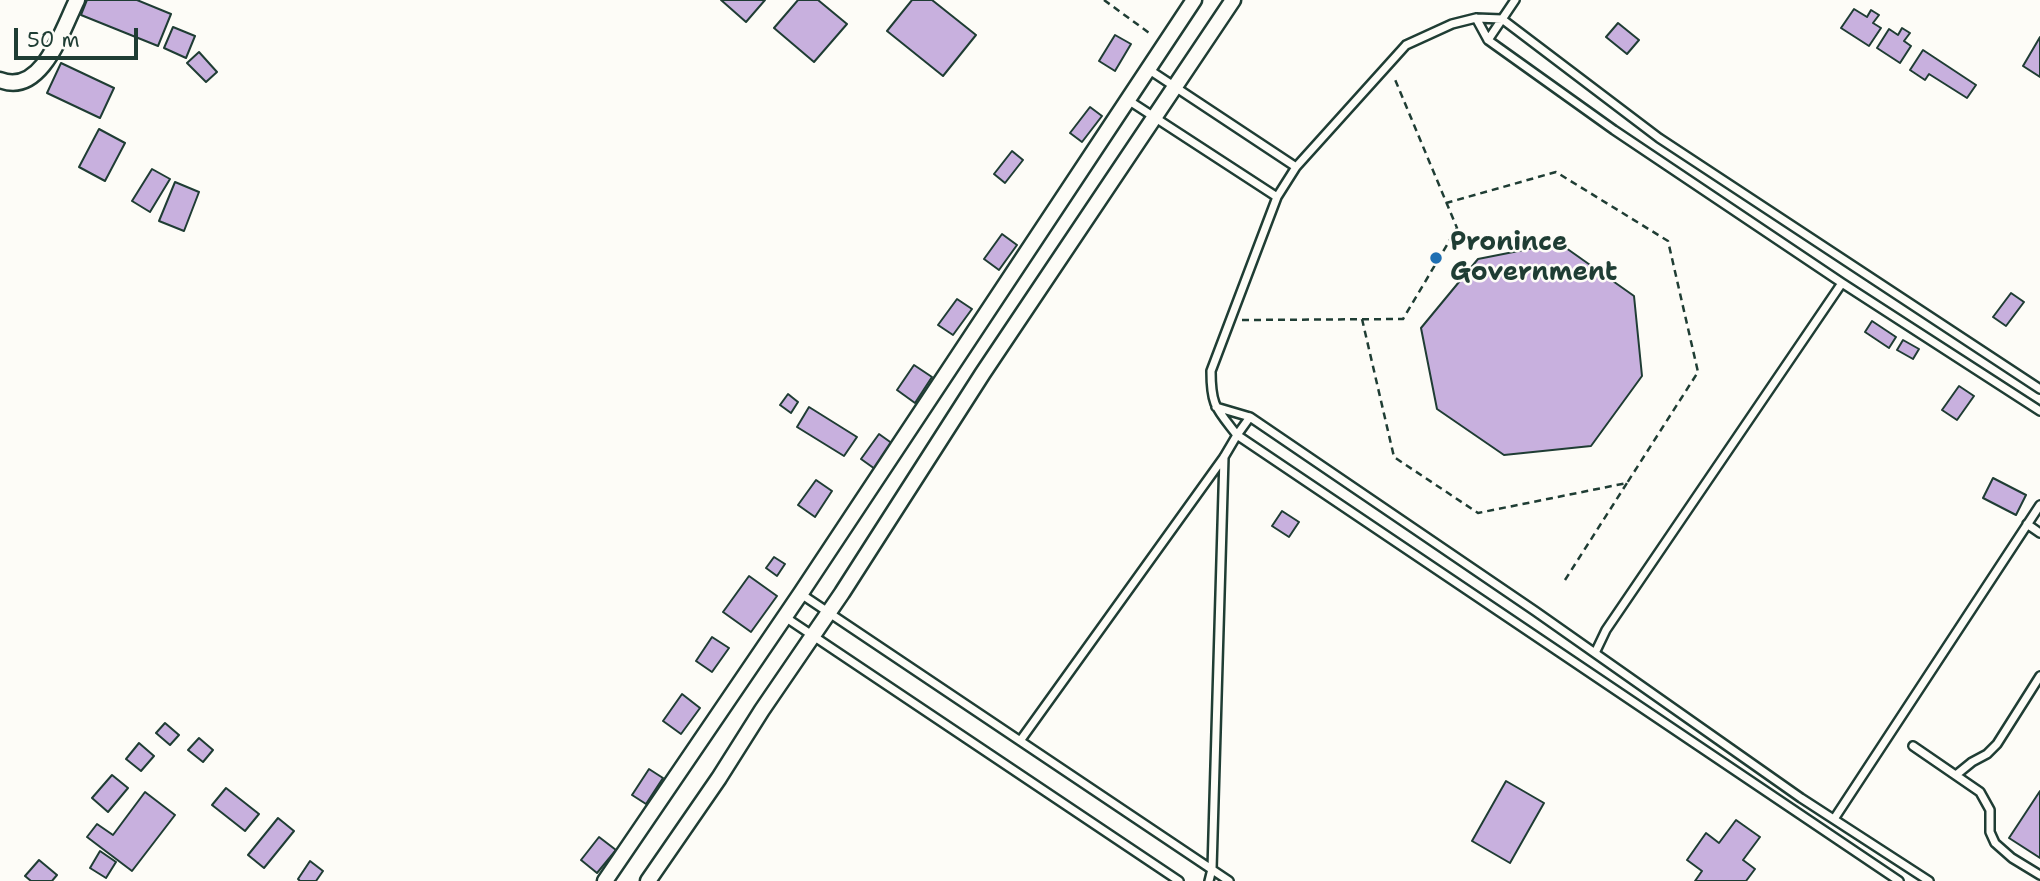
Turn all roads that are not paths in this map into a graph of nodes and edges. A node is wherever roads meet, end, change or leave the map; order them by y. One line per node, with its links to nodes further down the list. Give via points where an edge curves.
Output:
1 (77, 0): 9 (street, via 41,69 19,82)
2 (1194, 0): 8 (street)
3 (1233, 0): 10 (street)
4 (1516, 1): 6 (lane)
5 (1476, 18): 6 (lane); 7 (lane); 13 (lane, via 1406,45)
6 (1502, 19): 7 (lane); 16 (lane, via 1659,138)
7 (1488, 40): 15 (lane)
8 (1149, 69): 10 (lane); 11 (street)
9 (0, 80)
10 (1175, 87): 12 (street); 13 (lane)
11 (1128, 100): 12 (lane); 25 (street)
12 (1154, 117): 14 (lane); 26 (street)
13 (1296, 167): 14 (lane)
14 (1277, 197): 17 (lane, via 1211,371)
15 (1842, 283): 18 (lane); 29 (lane, via 1606,630)
16 (2040, 389)
17 (1215, 407): 19 (lane); 20 (lane)
18 (2040, 411)
19 (1250, 417): 20 (lane); 29 (lane)
20 (1237, 435): 21 (lane); 42 (lane)
21 (1224, 457): 31 (lane); 35 (lane)
22 (2040, 505): 23 (lane)
23 (2027, 524): 24 (lane); 34 (lane)
24 (2040, 533)
25 (801, 593): 26 (lane); 27 (street)
26 (829, 612): 28 (street); 31 (lane)
27 (785, 617): 28 (lane); 37 (street)
28 (813, 635): 38 (street); 39 (lane)
29 (1595, 653): 34 (lane)
30 (2040, 676): 33 (lane, via 1997,744)
31 (1020, 741): 35 (lane)
32 (1913, 746): 33 (lane)
33 (1956, 775): 36 (lane, via 1987,802 1995,843)
34 (1834, 819): 43 (lane)
35 (1212, 869): 40 (lane); 41 (lane)
36 (2040, 875)
37 (605, 881)
38 (648, 881)
39 (1179, 881)
40 (1209, 881)
41 (1229, 881)
42 (1899, 881)
43 (1929, 881)

